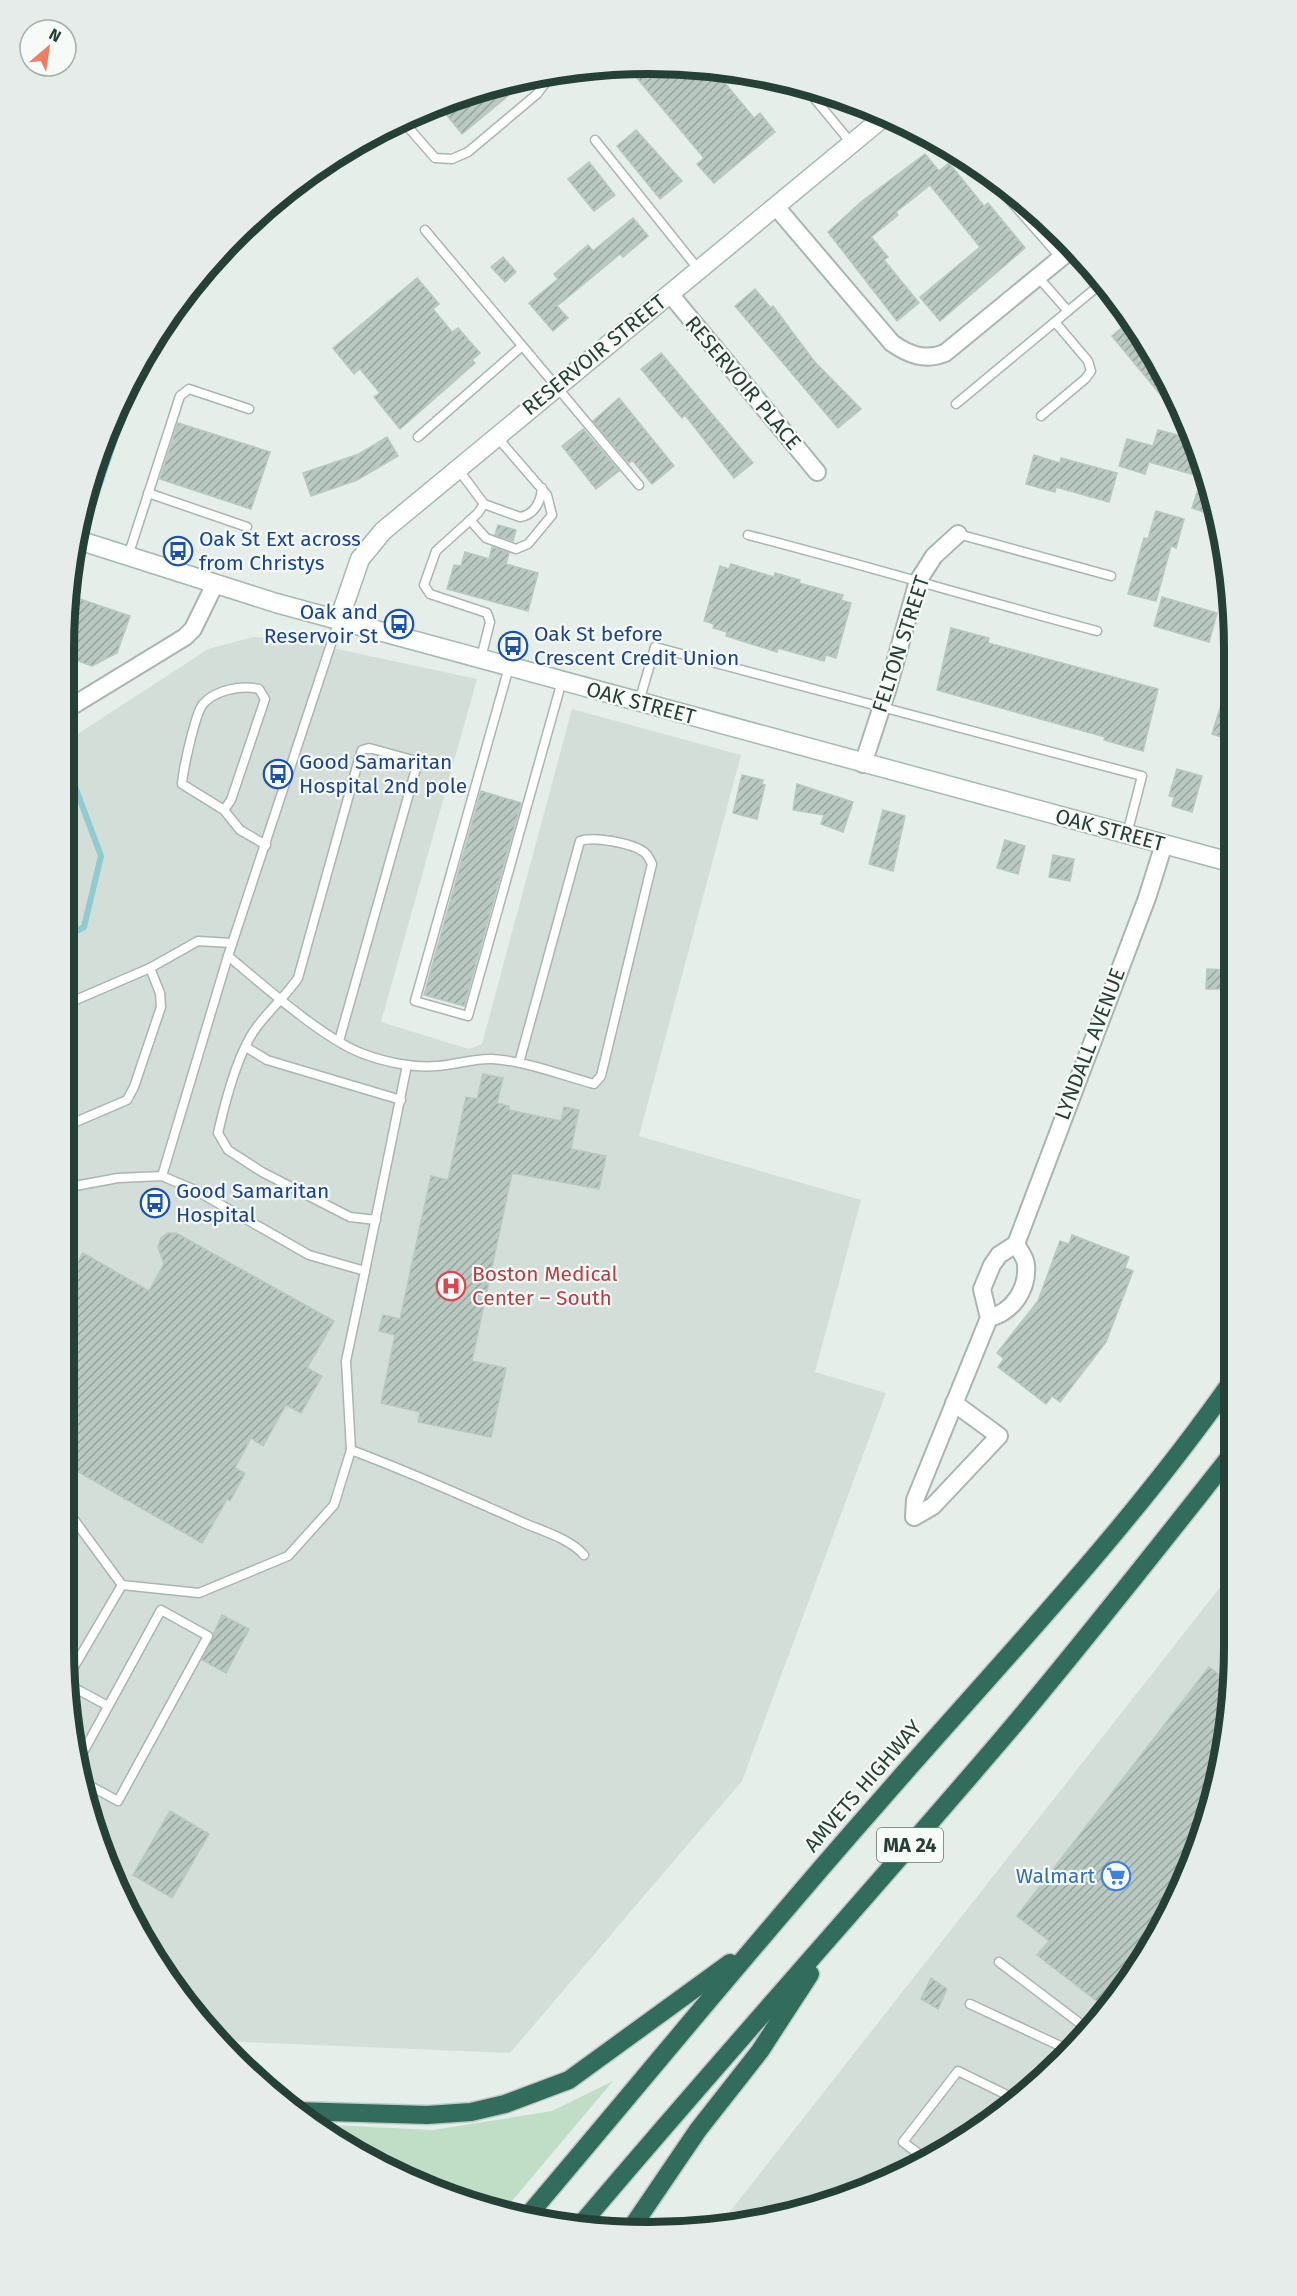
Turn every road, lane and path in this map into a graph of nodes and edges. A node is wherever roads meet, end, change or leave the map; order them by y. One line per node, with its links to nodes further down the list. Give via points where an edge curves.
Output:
1 (545, 83): 4 (lane, via 468,152 452,159 435,158)
2 (814, 98): 6 (lane)
3 (879, 121): 6 (main road, RESERVOIR STREET)
4 (408, 127)
5 (595, 140): 10 (lane)
6 (852, 144): 7 (main road, RESERVOIR STREET)
7 (777, 208): 10 (main road, RESERVOIR STREET); 11 (street, via 892,344 915,356 945,353)
8 (425, 230): 16 (lane)
9 (1066, 254): 11 (street)
10 (699, 270): 13 (main road, RESERVOIR STREET)
11 (1038, 277): 14 (lane)
12 (1096, 288): 14 (lane)
13 (669, 294): 17 (main road, RESERVOIR STREET); 24 (street, RESERVOIR PLACE)
14 (1068, 311): 15 (lane)
15 (1055, 322): 18 (lane); 20 (lane, via 1088,361 1091,371)
16 (521, 347): 17 (lane); 22 (lane)
17 (556, 386): 21 (main road, RESERVOIR STREET); 25 (lane)
18 (956, 404)
19 (249, 410): 27 (lane, via 189,389 180,396)
20 (1041, 416)
21 (496, 436): 23 (main road, RESERVOIR STREET); 26 (lane)
22 (418, 437)
23 (458, 469): 28 (lane); 38 (main road, RESERVOIR STREET, via 365,550)
24 (817, 472)
25 (639, 485)
26 (542, 488): 28 (lane, via 536,507 525,516); 29 (lane, via 552,515 520,549 492,542)
27 (148, 493): 30 (lane); 34 (lane)
28 (484, 504): 29 (lane)
29 (470, 520): 40 (lane, via 435,551 424,585 430,594 487,613 490,622)
30 (247, 527)
31 (748, 534): 36 (lane)
32 (958, 534): 35 (lane); 36 (street, FELTON STREET, via 934,556)
33 (84, 542): 34 (main road, OAK STREET)
34 (128, 556): 37 (main road, OAK STREET)
35 (1112, 576)
36 (918, 581): 39 (lane); 45 (street, FELTON STREET)
37 (214, 584): 38 (main road, OAK STREET); 44 (street, via 193,629 185,637)
38 (339, 620): 40 (main road, OAK STREET); 49 (lane)
39 (1096, 632)
40 (481, 659): 41 (main road, OAK STREET)
41 (509, 667): 42 (main road, OAK STREET); 42 (lane, via 415,1001 468,1016)
42 (561, 681): 43 (main road, OAK STREET)
43 (639, 702): 45 (lane, via 655,647); 46 (main road, OAK STREET)
44 (74, 705)
45 (881, 707): 46 (street, FELTON STREET); 48 (lane, via 1142,776)
46 (863, 764): 48 (main road, OAK STREET)
47 (224, 810): 47 (lane, via 182,784 183,770 202,706 214,694 248,686 259,689 265,699 231,800); 49 (lane, via 240,830)
48 (1127, 835): 50 (main road, OAK STREET)
49 (266, 844): 52 (lane)
50 (1164, 844): 51 (main road, OAK STREET); 66 (street, LYNDALL AVENUE)
51 (1224, 860)
52 (232, 943): 53 (lane); 54 (lane, via 198,941)
53 (228, 956): 55 (lane); 63 (lane)
54 (150, 968): 56 (lane); 62 (lane, via 161,1007 134,1087 126,1100)
55 (283, 999): 57 (lane); 57 (lane, via 298,978 363,750 369,748 413,760 416,773); 58 (lane, via 256,1028)
56 (74, 1001)
57 (339, 1041): 60 (lane, via 361,1053)
58 (246, 1047): 61 (lane, via 267,1060); 65 (lane, via 218,1133 228,1150 350,1217)
59 (519, 1063): 59 (lane, via 594,1084 601,1076 652,864 646,853 590,837 580,842); 60 (lane, via 489,1059 437,1066)
60 (407, 1065): 61 (lane)
61 (401, 1100): 65 (lane)
62 (74, 1123)
63 (162, 1176): 64 (lane); 67 (lane, via 195,1190 309,1255)
64 (74, 1186)
65 (376, 1220): 67 (lane)
66 (1016, 1244): 68 (street, LYNDALL AVENUE, via 999,1255 982,1289); 68 (street, via 1027,1263 1025,1279 1016,1303 1001,1315)
67 (365, 1271): 71 (lane, via 346,1361)
68 (989, 1318): 70 (street)
69 (1224, 1393): 82 (highway, AMVETS HIGHWAY / MA 24, via 1082,1570)
70 (954, 1403): 70 (street, via 999,1436 933,1506 914,1517 915,1500)
71 (351, 1450): 74 (lane, via 456,1492 578,1548); 75 (lane, via 334,1505 288,1556 199,1593)
72 (1224, 1464): 81 (highway, MA 24, via 1004,1737)
73 (74, 1520): 75 (lane)
74 (584, 1555)
75 (122, 1585): 76 (lane)
76 (74, 1666)
77 (75, 1689): 78 (lane)
78 (108, 1707): 79 (lane); 80 (lane, via 161,1610 208,1636 118,1801)
79 (83, 1752)
80 (91, 1786)
81 (839, 1928): 91 (highway, MA 24, via 706,2076); 92 (highway, via 760,2051 698,2130)
82 (751, 1948): 88 (highway, via 569,2080 505,2104 471,2112 427,2115); 90 (highway, AMVETS HIGHWAY / MA 24)
83 (999, 1962): 85 (lane)
84 (970, 2004): 86 (lane)
85 (1082, 2025)
86 (1062, 2047)
87 (1009, 2096): 89 (lane, via 958,2072 903,2142)
88 (308, 2111)
89 (919, 2154)
90 (532, 2210)
91 (586, 2219)
92 (636, 2222)

